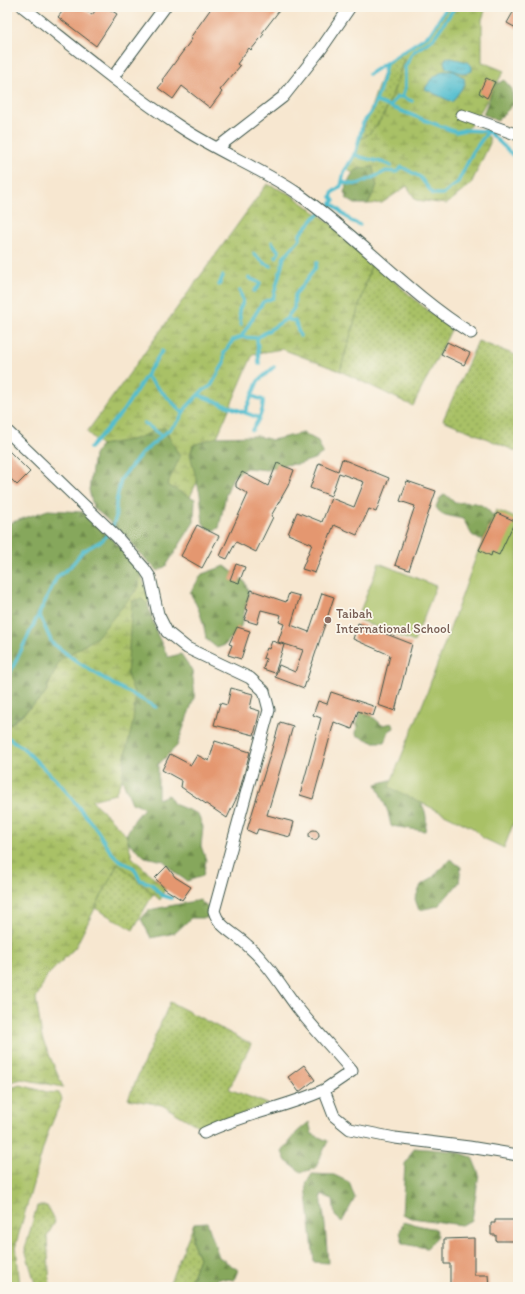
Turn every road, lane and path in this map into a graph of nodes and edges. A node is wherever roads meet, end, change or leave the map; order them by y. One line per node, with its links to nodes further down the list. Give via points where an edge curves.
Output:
1 (23, 7): 4 (street)
2 (165, 7): 4 (street)
3 (350, 7): 7 (street, via 283,97)
4 (113, 78): 7 (street, via 180,127)
5 (462, 115): 6 (street)
6 (518, 135)
7 (216, 148): 8 (street, via 296,193 331,219 444,316)
8 (471, 333)
9 (7, 431): 10 (street, via 116,536 150,577 158,614 167,632 187,648 250,678 264,691 269,710 214,911 216,920 263,960 300,1010 352,1071)
10 (324, 1090): 11 (street, via 305,1099 234,1120); 12 (street, via 334,1116 350,1129)
11 (204, 1133)
12 (518, 1156)

